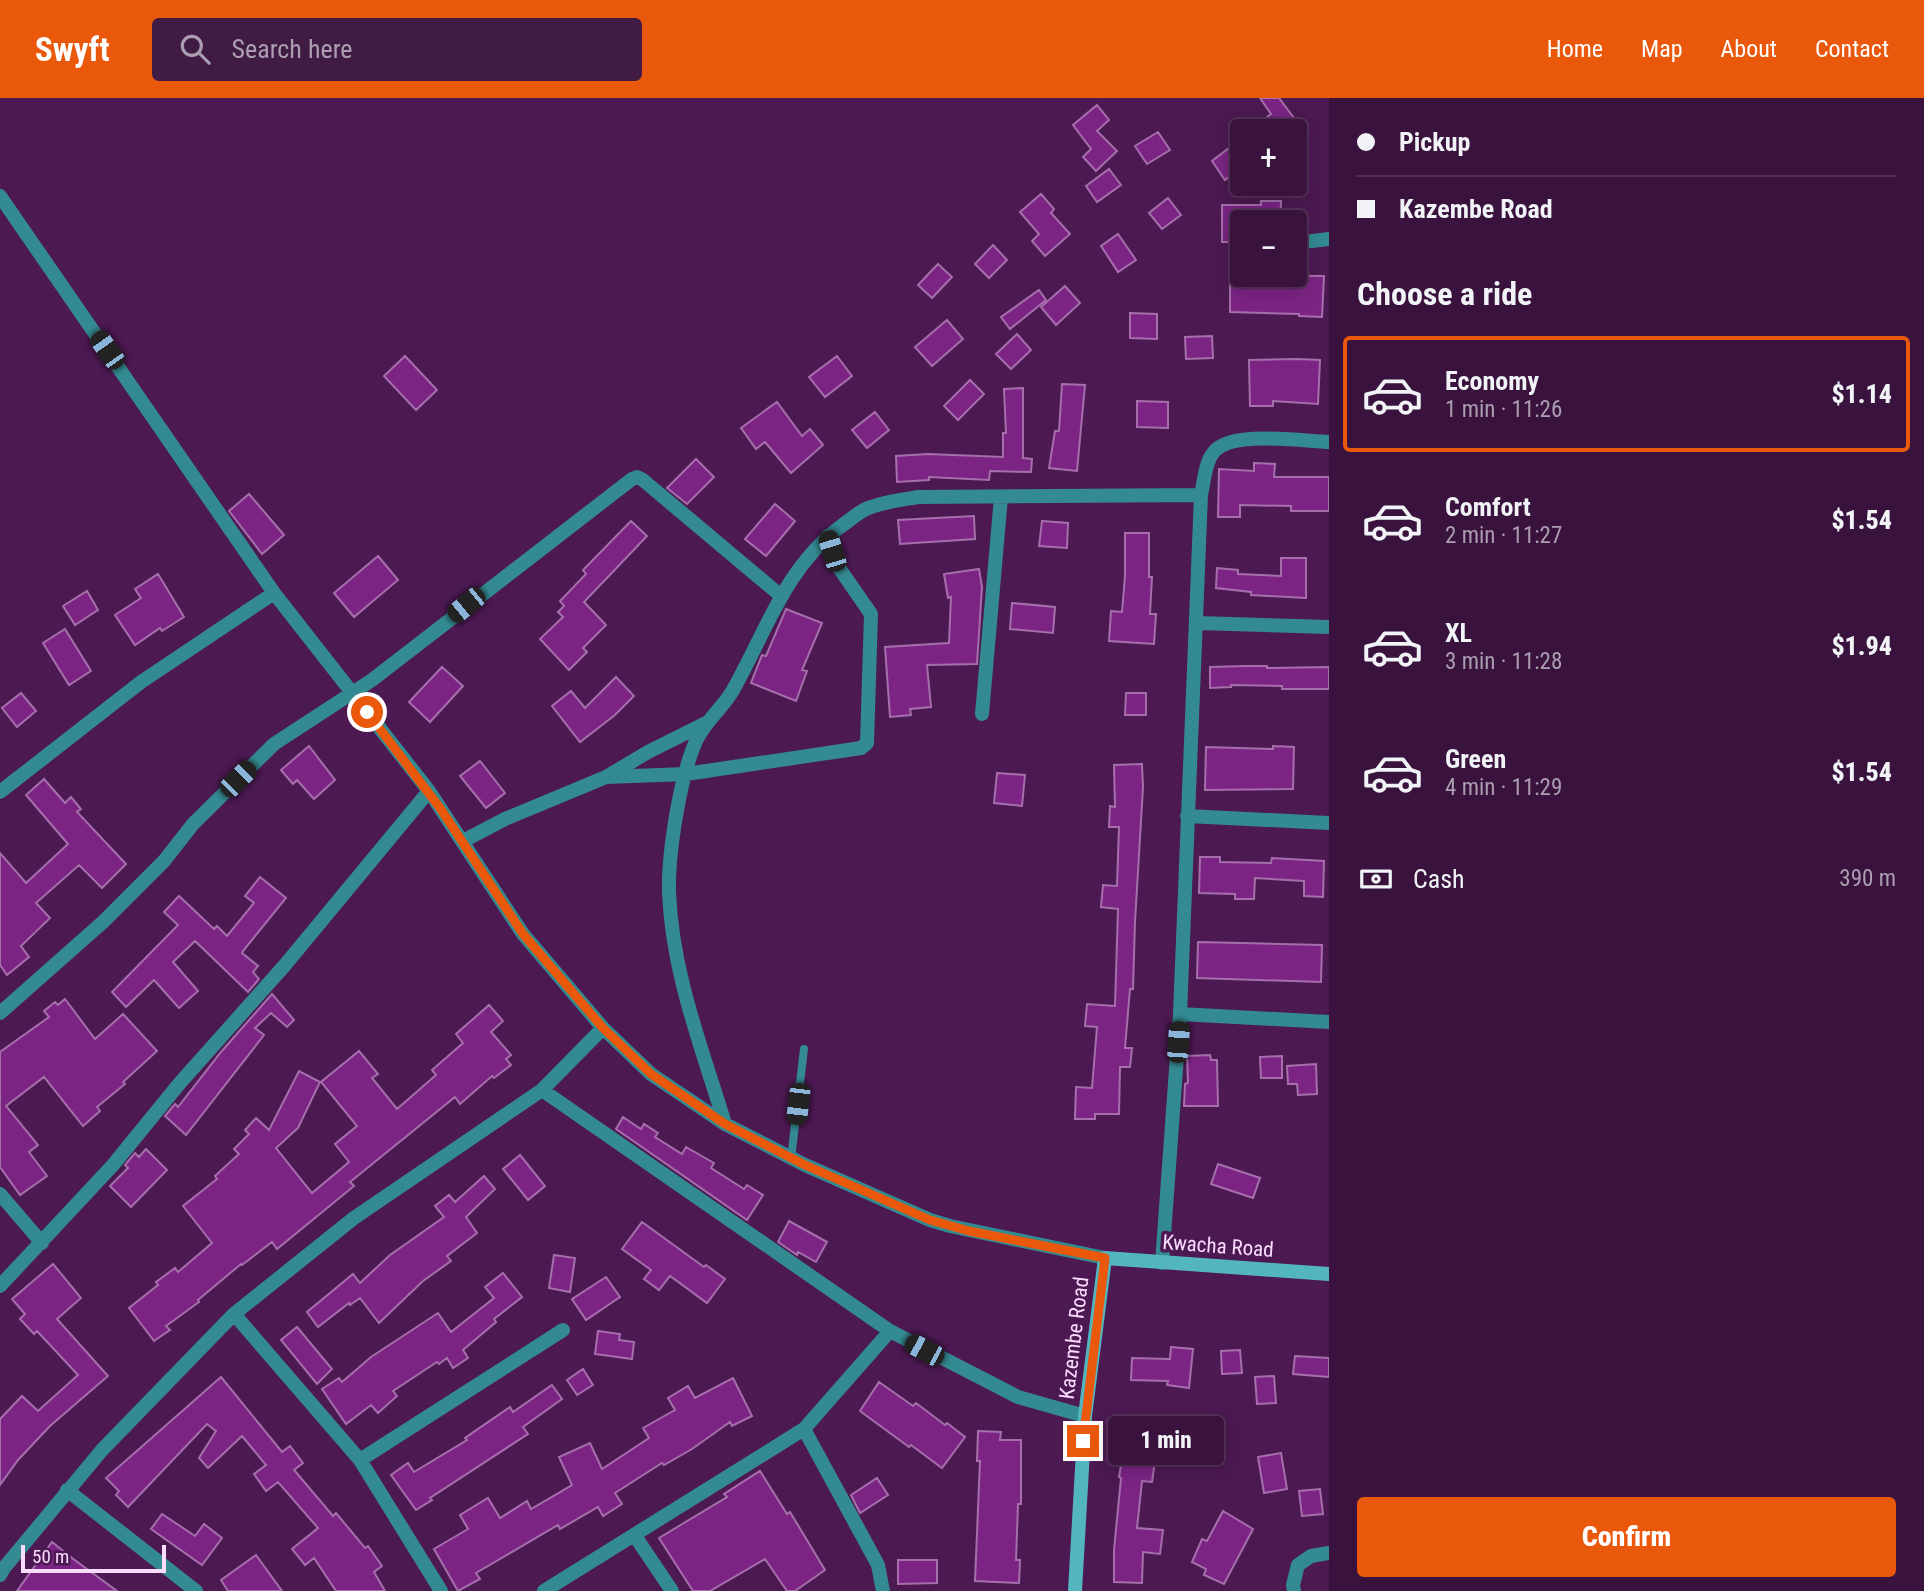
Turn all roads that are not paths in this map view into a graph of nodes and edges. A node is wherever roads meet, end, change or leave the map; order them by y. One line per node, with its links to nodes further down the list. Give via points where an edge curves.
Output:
1 (0, 196): 8 (street)
2 (1329, 239): 3 (street)
3 (1307, 242)
4 (1329, 442): 5 (street, via 1238,439 1221,443 1210,455)
5 (1201, 495): 6 (street); 10 (street)
6 (1001, 497): 7 (street, via 918,498 880,504); 13 (street)
7 (828, 536): 9 (street); 15 (street, via 837,565 871,614 867,743 861,748)
8 (274, 593): 12 (street); 18 (street, via 141,681)
9 (780, 595): 12 (street, via 637,477); 14 (street, via 733,690)
10 (1197, 623): 11 (street); 19 (street)
11 (1329, 627)
12 (352, 692): 17 (street); 22 (street, via 274,744 103,922)
13 (982, 714)
14 (707, 723): 15 (street); 16 (street)
15 (686, 774): 16 (street); 28 (street, via 671,847 674,943 681,985)
16 (606, 777): 21 (street)
17 (429, 791): 21 (street); 31 (street, via 285,965)
18 (0, 792)
19 (1187, 816): 20 (street); 23 (street)
20 (1329, 823)
21 (463, 841): 25 (street, via 523,934)
22 (0, 1013)
23 (1180, 1014): 24 (street); 33 (street)
24 (1329, 1022)
25 (603, 1028): 27 (street); 28 (street, via 651,1074)
26 (804, 1049): 29 (lane)
27 (542, 1090): 36 (street, via 354,1218); 38 (street)
28 (725, 1124): 29 (street)
29 (791, 1159): 32 (street, via 930,1220)
30 (0, 1194): 31 (street)
31 (42, 1243): 35 (street)
32 (1105, 1258): 33 (main road, Kwacha Road); 39 (main road, Kazembe Road)
33 (1162, 1263): 34 (main road, Kwacha Road)
34 (1329, 1274)
35 (0, 1286)
36 (234, 1314): 41 (street); 42 (street)
37 (564, 1330): 41 (street)
38 (890, 1331): 39 (street, via 1018,1397); 40 (street)
39 (1085, 1416): 51 (main road, Kazembe Road)
40 (804, 1429): 43 (street); 50 (street, via 878,1565)
41 (360, 1460): 47 (street)
42 (67, 1490): 45 (street); 46 (street)
43 (635, 1536): 48 (street); 49 (street)
44 (1329, 1553): 52 (street, via 1311,1556 1298,1565)
45 (0, 1576)
46 (196, 1591)
47 (441, 1591)
48 (544, 1591)
49 (672, 1591)
50 (883, 1591)
51 (1075, 1591)
52 (1294, 1591)

